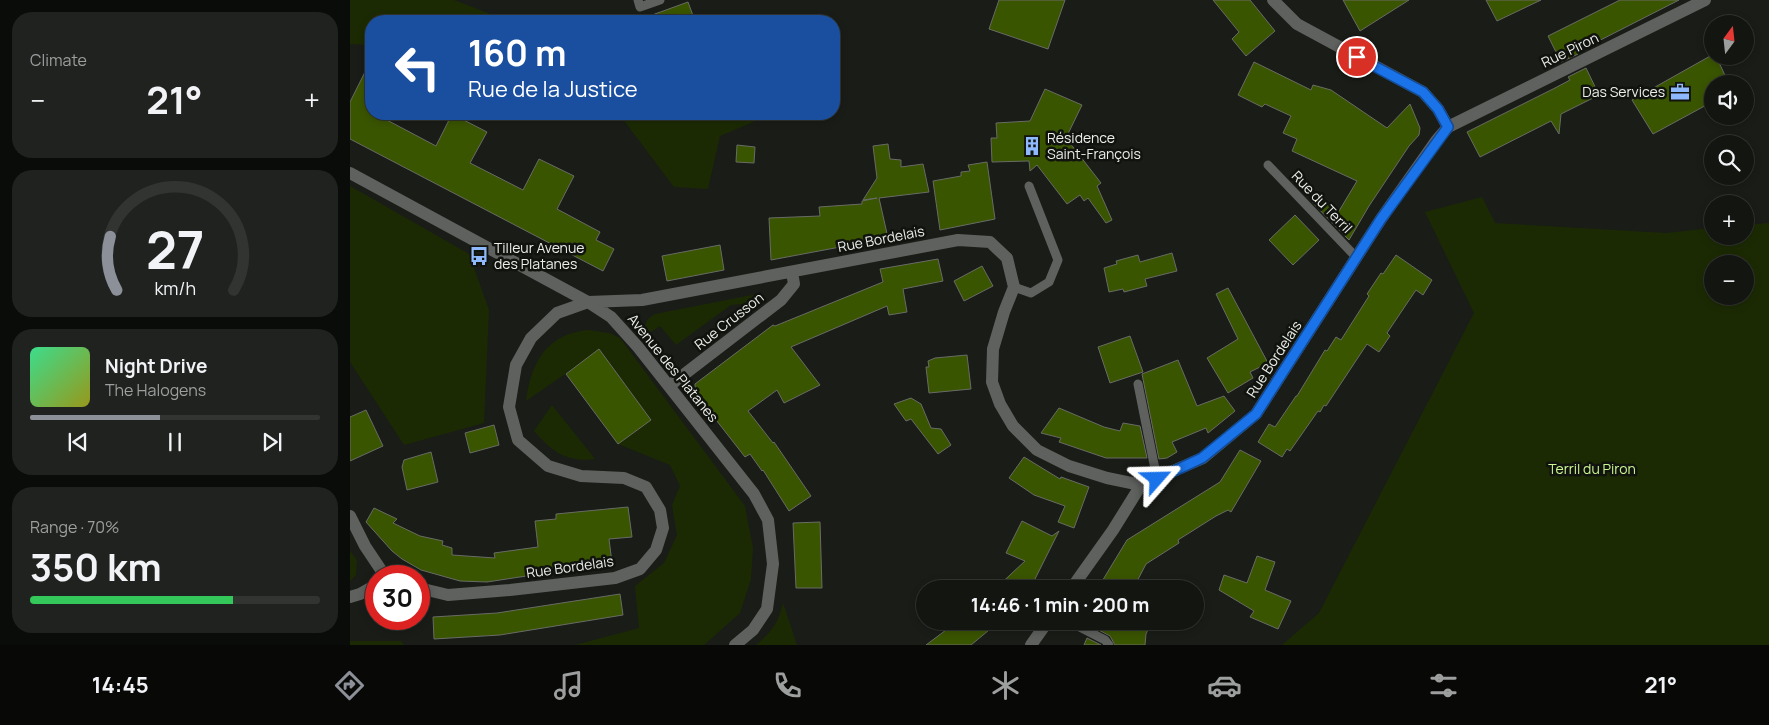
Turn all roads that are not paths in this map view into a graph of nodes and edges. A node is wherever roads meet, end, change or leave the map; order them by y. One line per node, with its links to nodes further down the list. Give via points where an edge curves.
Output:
1 (638, 0): 2 (lane, via 640,7)
2 (660, 0)
3 (1273, 0): 5 (street, via 1297,24 1423,92)
4 (1705, 0): 5 (street, Rue Piron)
5 (1448, 127): 9 (street, Rue Bordelais, via 1381,219)
6 (1268, 165): 9 (lane, Rue du Terril)
7 (350, 173): 12 (street, Avenue des Platanes)
8 (1029, 186): 11 (lane, via 1058,260 1049,282 1037,290 1031,293)
9 (1357, 258): 15 (street, Rue Bordelais, via 1256,414 1202,458)
10 (792, 272): 11 (street, Rue Bordelais, via 958,240 990,242 1007,258); 12 (street, Rue Bordelais, via 642,300); 14 (street, Rue Crusson, via 794,284 781,300)
11 (1014, 287): 16 (street, via 993,349 992,382 1000,404 1014,426 1038,450 1069,466)
12 (588, 302): 14 (street, Avenue des Platanes, via 611,317); 21 (street, Rue Bordelais, via 557,313 531,338 516,365 509,407 518,440 548,466 581,476 624,478 646,487 660,510 663,528 656,550 640,569 614,578 448,595)
13 (1138, 384): 15 (lane)
14 (670, 386): 25 (street, Avenue des Platanes, via 754,494 768,520 774,564 767,609 753,630)
15 (1157, 479): 16 (street, Rue Bordelais)
16 (1142, 485): 19 (street)
17 (350, 516): 18 (street)
18 (378, 565)
19 (1077, 580)
20 (365, 591): 22 (street)
21 (430, 591)
22 (350, 597)
23 (1042, 630): 26 (street)
24 (1086, 630): 27 (lane)
25 (735, 645)
26 (1031, 645)
27 (1108, 645)

